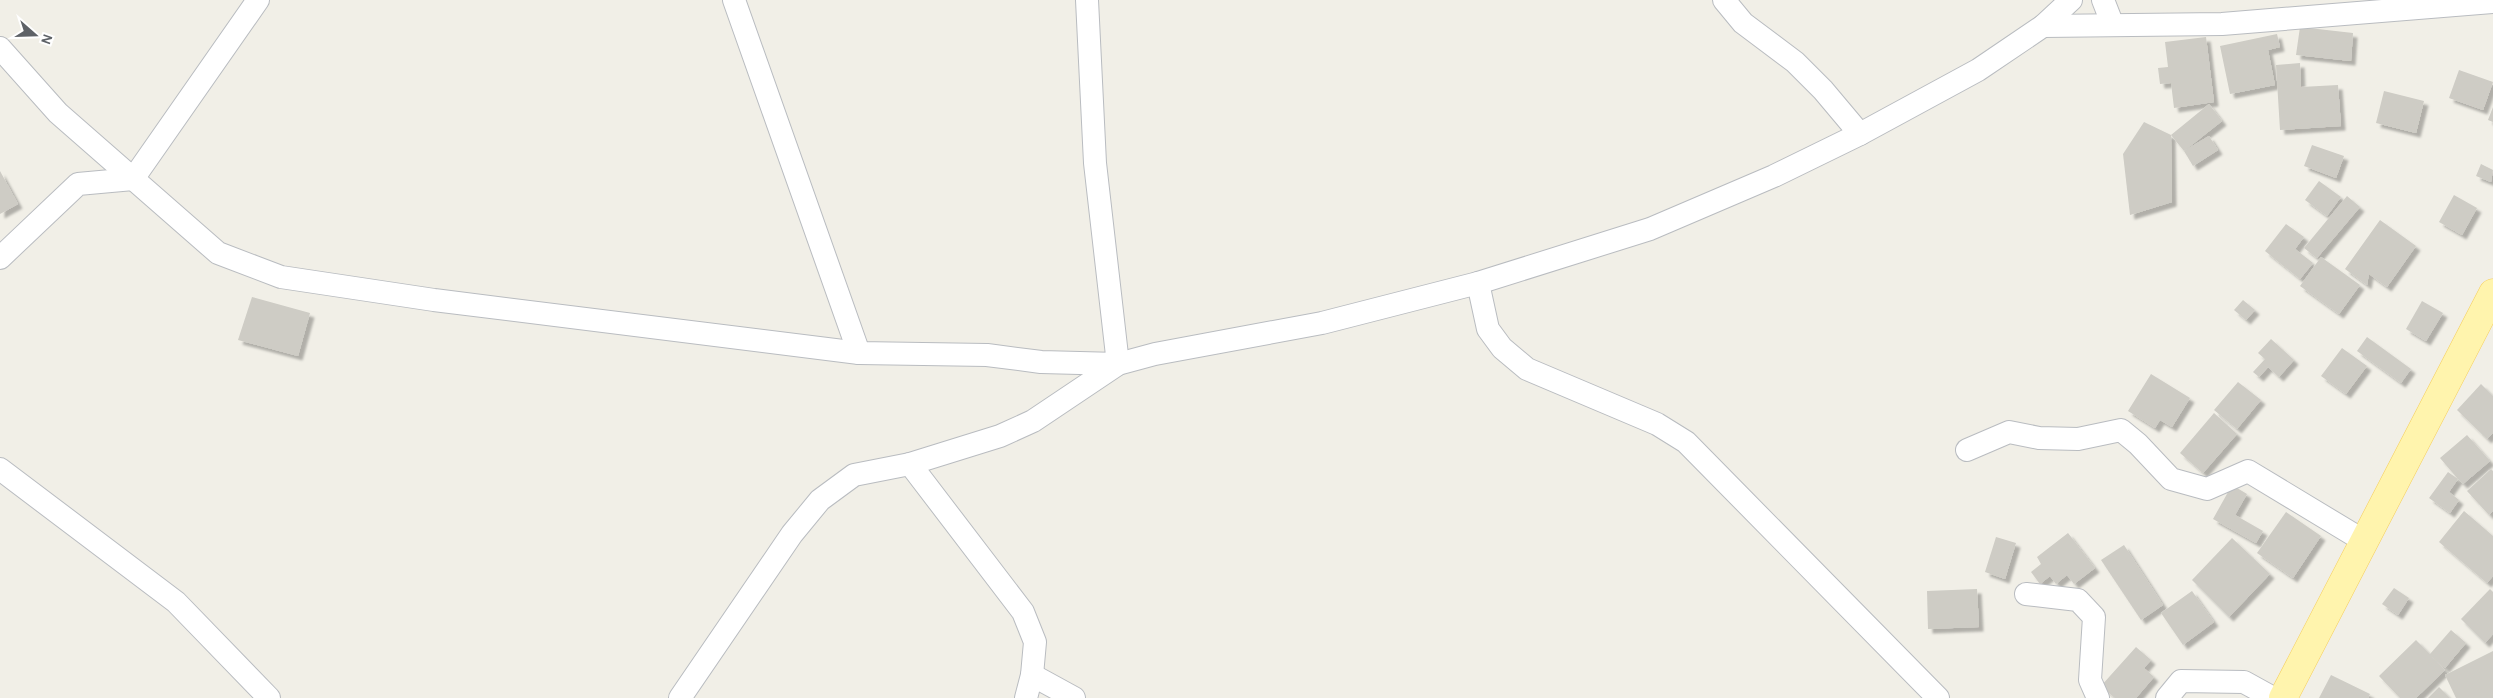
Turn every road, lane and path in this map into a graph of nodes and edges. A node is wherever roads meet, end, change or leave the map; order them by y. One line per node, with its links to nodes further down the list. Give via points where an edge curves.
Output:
1 (258, 0): 12 (street)
2 (734, 0): 16 (street)
3 (1088, 0): 17 (street, via 1095,163)
4 (1724, 0): 11 (street, via 1743,23 1795,62)
5 (2071, 0): 9 (street)
6 (2103, 0): 8 (street)
7 (2493, 2): 8 (street, via 2222,24)
8 (2112, 23): 9 (street)
9 (2043, 26): 11 (street, via 1978,70)
10 (0, 48): 12 (street, via 58,113)
11 (1860, 134): 14 (street, via 1774,176 1650,229)
12 (133, 179): 13 (street, via 78,184); 16 (street, via 218,253 281,277 434,300)
13 (0, 258)
14 (1478, 283): 17 (street, via 1322,322); 28 (street, via 1488,329 1502,348 1527,369 1657,424 1686,442)
15 (2493, 293): 21 (main road)
16 (859, 353): 17 (street, via 987,355 1041,362)
17 (1118, 364): 19 (street, via 1033,421 1000,436)
18 (1967, 450): 21 (street, via 2009,432 2039,438 2078,439 2121,430 2171,479 2207,489 2248,471)
19 (910, 464): 23 (street, via 1023,612 1035,642); 25 (street, via 854,475 820,500 792,534)
20 (0, 469): 24 (street, via 176,602)
21 (2364, 542): 32 (main road)
22 (2026, 594): 29 (street, via 2078,600 2094,617 2090,680)
23 (1032, 675): 26 (street); 27 (street)
24 (269, 698)
25 (680, 698)
26 (1026, 698)
27 (1074, 698)
28 (1938, 698)
29 (2098, 698)
30 (2167, 698): 31 (street, via 2181,681 2244,682)
31 (2273, 698)
32 (2283, 698)

